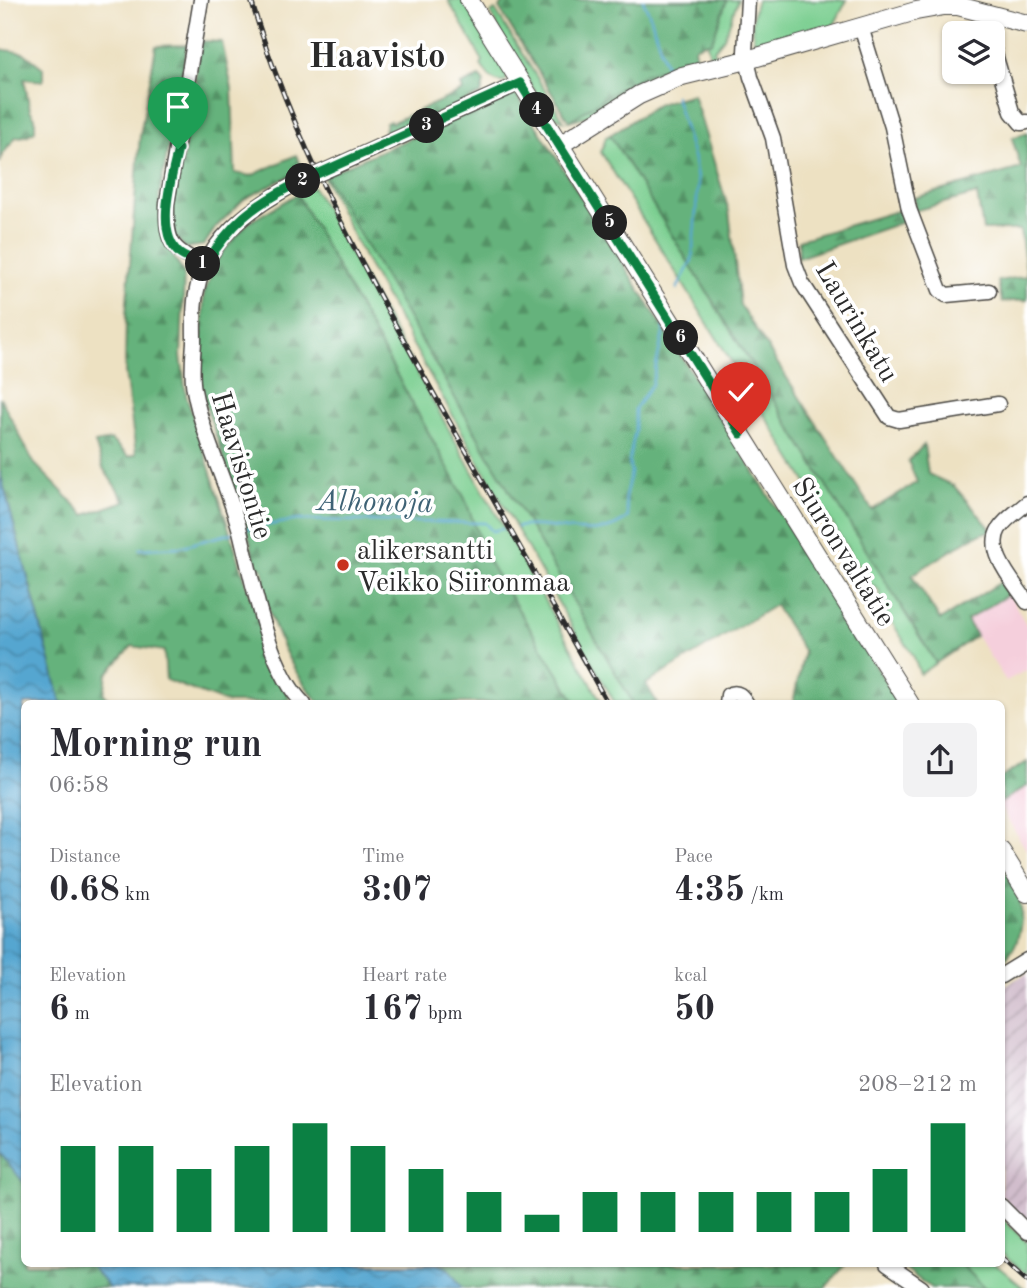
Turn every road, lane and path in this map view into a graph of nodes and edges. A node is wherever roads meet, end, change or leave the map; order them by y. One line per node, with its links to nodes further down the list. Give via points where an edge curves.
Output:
1 (201, 0): 13 (street, via 166,222 174,248)
2 (469, 0): 9 (main road, Siuronvaltatie)
3 (748, 0): 8 (street)
4 (993, 14): 5 (street); 6 (main road); 7 (main road, via 944,6)
5 (992, 21)
6 (1027, 24)
7 (862, 27): 8 (main road); 14 (street, via 892,127 909,209 940,290 946,295)
8 (747, 60): 12 (main road, via 682,76 639,95); 15 (street, Laurinkatu, via 773,138 802,283 888,417 899,420)
9 (520, 83): 12 (main road, Siuronvaltatie); 13 (street, Haavistontie, bridge, via 261,202 222,238)
10 (1004, 84): 11 (street, via 1012,112 1021,123)
11 (1027, 122)
12 (560, 145): 21 (main road, Siuronvaltatie)
13 (205, 265): 18 (street, Haavistontie, via 196,293 193,387 271,642 282,674)
14 (989, 291)
15 (998, 404)
16 (1027, 503): 17 (street, via 1003,524 995,543)
17 (1027, 602)
18 (299, 700)
19 (728, 700): 20 (street, via 736,692)
20 (744, 700)
21 (907, 700)
22 (1005, 857): 23 (main road)
23 (1027, 893)
24 (1027, 960): 25 (street)
25 (1005, 973)
26 (1005, 1210): 27 (street)
27 (1027, 1232)
28 (891, 1267): 29 (street)
29 (914, 1286)

